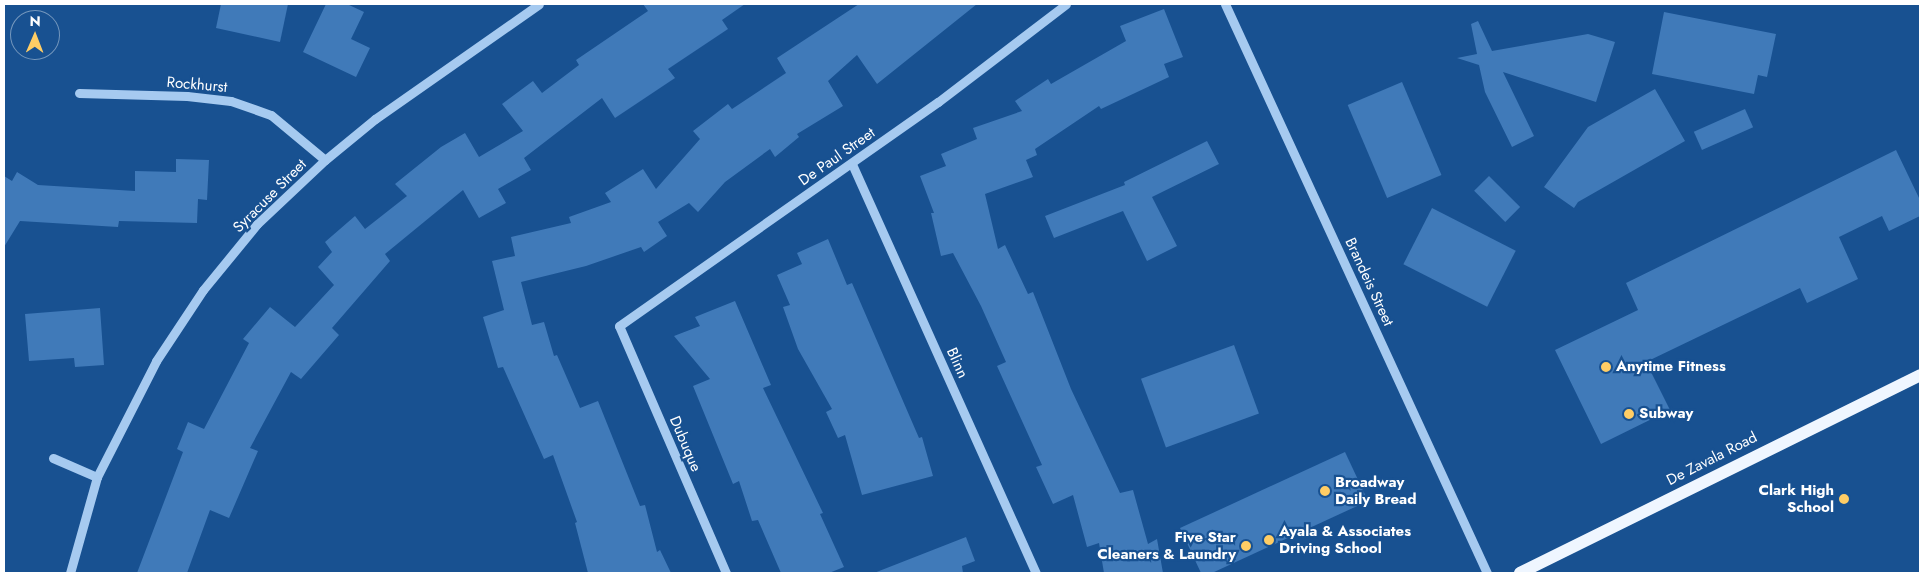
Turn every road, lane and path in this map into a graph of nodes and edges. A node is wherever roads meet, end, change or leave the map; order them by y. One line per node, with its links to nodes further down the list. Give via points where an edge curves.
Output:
1 (539, 4): 5 (street, Syracuse Street, via 375,119)
2 (1066, 4): 6 (street, De Paul Street)
3 (1225, 4): 14 (street, Brandeis Street)
4 (79, 94): 5 (street, Rockhurst, via 231,100 271,115)
5 (325, 160): 10 (street, Syracuse Street, via 257,224 203,290 156,361)
6 (852, 164): 7 (street, De Paul Street); 13 (street, Blinn)
7 (619, 326): 12 (street, Dubuque)
8 (1920, 375): 15 (main road, De Zavala Road)
9 (53, 458): 10 (street)
10 (97, 477): 11 (street, Syracuse Street)
11 (70, 573)
12 (726, 573)
13 (1036, 573)
14 (1486, 573)
15 (1520, 573)

